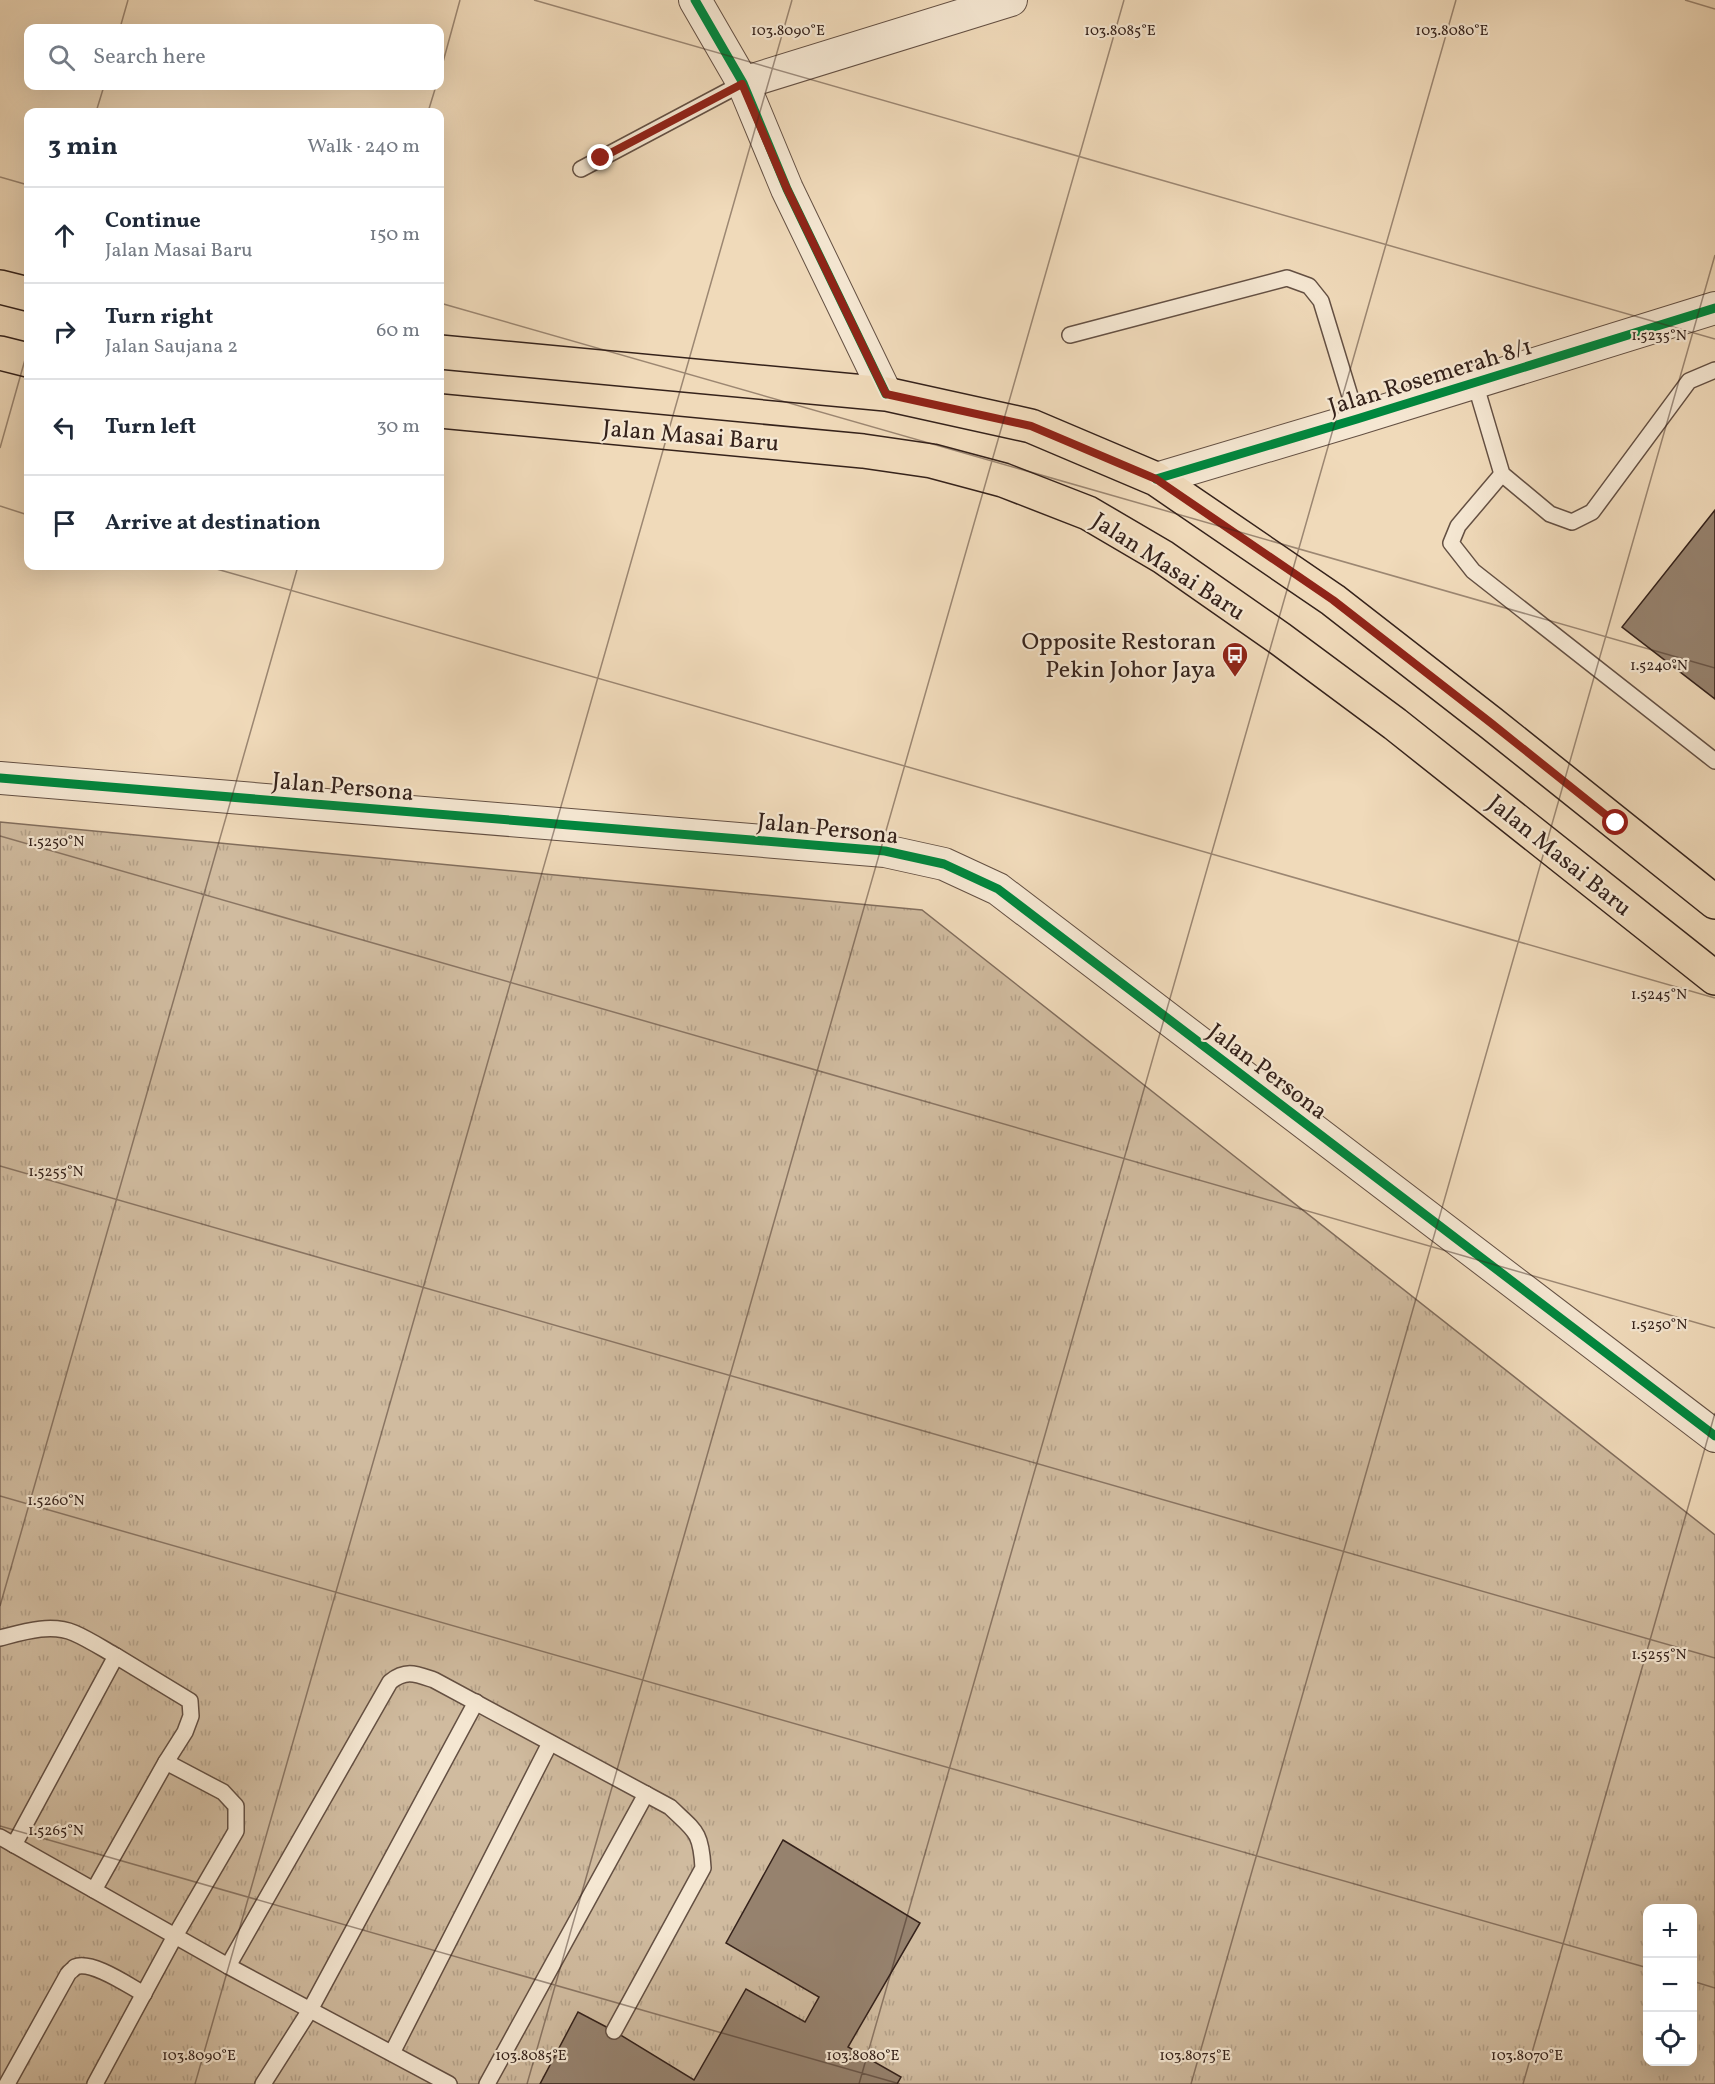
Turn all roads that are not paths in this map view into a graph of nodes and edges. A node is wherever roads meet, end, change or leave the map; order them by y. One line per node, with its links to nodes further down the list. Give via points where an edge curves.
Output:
1 (695, 0): 3 (street)
2 (1011, 0): 3 (street)
3 (742, 84): 4 (lane); 14 (street, via 787,189)
4 (581, 169)
5 (0, 287): 6 (main road)
6 (24, 293)
7 (1715, 308): 13 (street, Jalan Rosemerah 8/1)
8 (1070, 335): 16 (lane, via 1287,278 1309,286 1321,301)
9 (444, 352): 14 (main road)
10 (0, 353): 11 (main road)
11 (24, 359)
12 (1715, 370): 17 (lane, via 1689,381 1592,512 1572,522 1550,514)
13 (1475, 383): 16 (street, Jalan Rosemerah 8/1); 17 (lane)
14 (886, 394): 18 (main road, via 1031,426)
15 (444, 411): 22 (main road, Jalan Masai Baru, via 863,450 932,461 1003,480 1088,513 1163,557 1360,697)
16 (1357, 419): 18 (street, Jalan Rosemerah 8/1)
17 (1502, 474): 19 (lane, via 1458,526 1451,543 1473,571)
18 (1156, 479): 21 (main road, via 1333,600)
19 (1715, 761)
20 (0, 778): 23 (street, Jalan Persona, via 885,851 944,864 998,889)
21 (1715, 902)
22 (1715, 978)
23 (1715, 1436)
24 (0, 1638): 25 (lane, via 53,1629 73,1632)
25 (116, 1656): 28 (lane, via 190,1701 192,1716); 31 (lane)
26 (476, 1702): 27 (lane); 34 (lane, via 417,1674 400,1674 390,1682); 36 (lane)
27 (550, 1743): 29 (lane); 38 (lane)
28 (166, 1762): 32 (lane); 33 (lane, via 223,1792 236,1806 236,1831)
29 (646, 1794): 37 (lane, via 670,1807 697,1834 703,1868); 43 (lane)
30 (0, 1837): 31 (lane)
31 (14, 1845): 32 (lane)
32 (94, 1890): 33 (lane)
33 (176, 1936): 34 (lane); 35 (lane)
34 (228, 1966): 36 (lane)
35 (144, 1994): 40 (lane, via 99,1970 75,1967); 41 (lane)
36 (310, 2010): 38 (lane); 39 (lane)
37 (614, 2031)
38 (392, 2053): 42 (lane)
39 (268, 2083)
40 (7, 2084)
41 (94, 2084)
42 (449, 2084)
43 (487, 2084)

